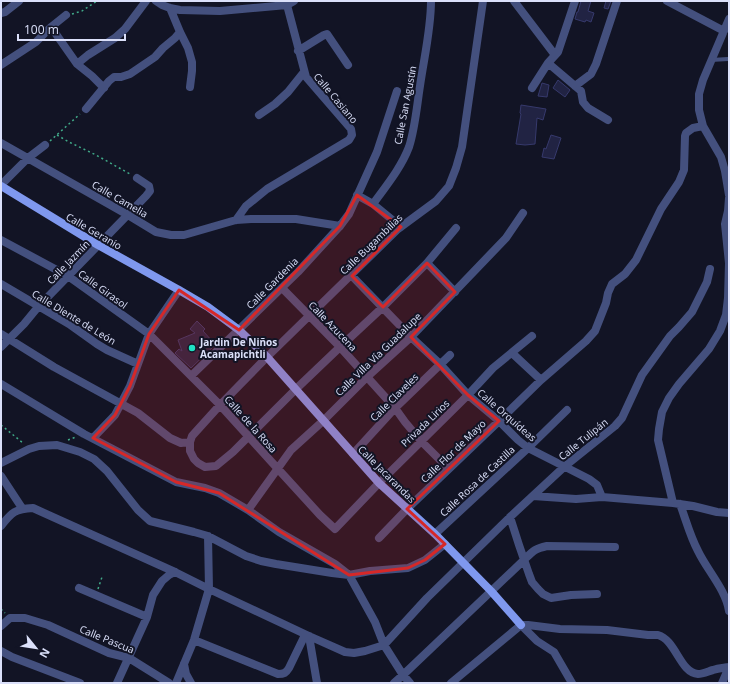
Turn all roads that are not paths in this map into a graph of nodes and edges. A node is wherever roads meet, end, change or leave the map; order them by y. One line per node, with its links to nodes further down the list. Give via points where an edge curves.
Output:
1 (19, 1): 14 (street)
2 (146, 1): 24 (street, via 125,29)
3 (156, 1): 12 (street)
4 (184, 1): 13 (street)
5 (431, 1): 45 (street, Calle San Agustín, via 409,146 400,165)
6 (483, 1): 50 (street, Calle Bugambilias, via 462,147 456,168 449,186 436,200)
7 (514, 1): 20 (street)
8 (575, 1): 20 (street)
9 (617, 1): 28 (street, via 596,64 591,74)
10 (667, 1): 16 (street)
11 (290, 3): 13 (street, via 220,11); 19 (street, Calle Casiano)
12 (170, 8): 13 (street); 18 (street)
13 (180, 10)
14 (1, 13)
15 (66, 15): 17 (street)
16 (727, 25): 22 (street)
17 (51, 27): 24 (street); 25 (street, via 36,42)
18 (180, 32): 29 (street, via 192,62); 30 (street, via 155,57 130,74 114,77)
19 (298, 51): 26 (street, via 327,34); 27 (street, Calle Casiano)
20 (555, 55): 23 (street)
21 (728, 59): 22 (lane)
22 (711, 60): 36 (street, via 699,94)
23 (548, 63): 28 (street); 31 (street)
24 (77, 64): 30 (street)
25 (1, 65)
26 (348, 65)
27 (304, 72): 34 (street, via 288,92); 48 (street, Calle Casiano, via 351,129 352,135 348,140 267,189 246,206)
28 (575, 86): 35 (street, via 581,91 583,102 588,108)
29 (190, 87)
30 (104, 88): 33 (street)
31 (532, 88)
32 (397, 91): 43 (street, Calle Gardenia, via 377,152)
33 (86, 109)
34 (259, 115)
35 (608, 120)
36 (703, 126): 42 (street, via 721,157); 80 (street, via 686,133 684,170 679,182 661,209 636,260 625,274 612,284 595,331)
37 (1, 143): 39 (street, Calle Camelia)
38 (45, 144): 39 (street)
39 (28, 158): 41 (street); 47 (street, Calle Camelia)
40 (137, 178): 47 (street, Calle Jazmín, via 149,186 150,191)
41 (1, 186): 53 (street, Calle Geranio)
42 (729, 191)
43 (357, 195): 45 (street); 49 (street, Calle Gardenia, via 349,214)
44 (729, 198): 104 (street, via 725,224 729,263 726,315 709,349 669,398 660,423 658,440)
45 (374, 204): 50 (street)
46 (522, 213): 61 (street, Calle Villa Vía Guadalupe, via 506,238)
47 (128, 215): 48 (street, Calle Camelia, via 156,232 171,235 184,235); 53 (street, Calle Jazmín)
48 (236, 220): 49 (street, Calle Camelia, via 296,219)
49 (340, 226): 59 (street, Calle Gardenia)
50 (402, 227): 57 (street, Calle Bugambilias)
51 (456, 228): 54 (street)
52 (1, 240): 56 (street, Calle Girasol)
53 (98, 245): 56 (street, Calle Jazmín); 60 (street, Calle Geranio)
54 (427, 263): 61 (street); 63 (street)
55 (710, 268): 97 (street, Calle Tulipán, via 707,282 692,312 670,336 642,375 622,418)
56 (68, 276): 62 (street, Calle Jazmín); 67 (street, Calle Girasol)
57 (352, 276): 63 (street, Calle Orquídeas); 64 (street, Calle Bugambilias)
58 (1, 284): 62 (street, Calle Diente de León)
59 (282, 288): 64 (street, Calle Azucena); 65 (street, Calle Gardenia)
60 (179, 290): 65 (street, Calle Jacarandas); 67 (street)
61 (455, 292): 69 (street, Calle Villa Vía Guadalupe)
62 (38, 307): 70 (street, Calle Jazmín); 76 (street, Calle Diente de León, via 69,324 97,344)
63 (383, 307): 69 (street, Calle Orquídeas); 72 (street)
64 (310, 317): 72 (street, Calle Azucena); 75 (street, Calle Bugambilias)
65 (239, 330): 75 (street, Calle Jacarandas); 78 (street, Calle Gardenia)
66 (1, 334): 70 (street)
67 (149, 334): 76 (street); 78 (street, Calle de la Rosa)
68 (532, 336): 73 (street, Privada Lirios)
69 (411, 337): 77 (street, Calle Orquídeas); 79 (street, Calle Villa Vía Guadalupe)
70 (9, 339): 71 (street, Calle Jazmín); 84 (street)
71 (1, 347)
72 (340, 347): 79 (street, Calle Azucena); 82 (street)
73 (512, 353): 80 (street); 83 (street, Privada Lirios, via 493,368)
74 (450, 354): 77 (street, Calle Claveles)
75 (267, 358): 82 (street, Calle Jacarandas); 85 (street, Calle Bugambilias)
76 (138, 364): 84 (street)
77 (440, 364): 83 (street, Calle Orquídeas); 86 (street, Calle Claveles)
78 (191, 376): 85 (street, Calle de la Rosa)
79 (367, 377): 86 (street, Calle Azucena); 88 (street, Calle Villa Vía Guadalupe)
80 (541, 380): 89 (street, Calle Flor de Mayo)
81 (1, 384): 91 (street)
82 (296, 389): 88 (street, Calle Jacarandas); 90 (street)
83 (468, 396): 89 (street, Calle Orquídeas); 93 (street, Privada Lirios)
84 (121, 404): 91 (street, via 115,415); 92 (street, via 138,413 170,438 181,443)
85 (220, 405): 90 (street, Calle de la Rosa); 92 (street, Calle Bugambilias)
86 (395, 408): 93 (street, Calle Azucena); 95 (street, Calle Claveles)
87 (568, 410): 94 (street, Calle Rosa de Castilla)
88 (323, 421): 95 (street, Calle Jacarandas); 99 (street, Calle Villa Vía Guadalupe, via 291,450)
89 (499, 421): 94 (street, Calle Orquídeas); 98 (street, Calle Flor de Mayo)
90 (250, 437): 92 (street, via 216,466 206,467 194,459 190,451); 99 (street, Calle de la Rosa)
91 (93, 438): 107 (street, via 176,482 219,493)
92 (191, 439)
93 (421, 441): 98 (street, Calle Azucena); 101 (street, Privada Lirios)
94 (528, 448): 97 (street, Calle Orquídeas); 112 (street, Calle Rosa de Castilla)
95 (353, 454): 101 (street, Calle Jacarandas)
96 (1, 463): 113 (street, via 29,449 58,444 94,459 150,521)
97 (564, 467): 102 (street, Calle Tulipán); 103 (street, Calle Orquídeas, via 597,486)
98 (449, 469): 106 (street, Calle Flor de Mayo)
99 (278, 470): 107 (street, Calle Villa Vía Guadalupe); 111 (street, Calle de la Rosa)
100 (1, 476): 105 (street)
101 (379, 483): 106 (street, Calle Jacarandas); 111 (street, Privada Lirios)
102 (533, 496): 103 (street, via 576,499); 109 (street, Calle Tulipán)
103 (602, 497): 104 (street)
104 (676, 504): 108 (street); 125 (street, via 704,564 724,594)
105 (22, 508): 110 (street, via 11,514); 119 (street, via 33,508)
106 (407, 509): 112 (street, Calle Jacarandas); 114 (street, Calle Flor de Mayo)
107 (248, 510): 120 (street)
108 (729, 513)
109 (510, 517): 117 (street); 118 (street, Calle Tulipán)
110 (1, 526)
111 (335, 529)
112 (435, 534): 115 (street, Calle Jacarandas)
113 (208, 536): 120 (street, via 261,561); 122 (street)
114 (379, 538)
115 (444, 544): 118 (street, Calle Jacarandas); 120 (street, via 425,560 408,568)
116 (616, 547): 117 (street, via 547,546 537,548)
117 (524, 560): 123 (street); 124 (street, via 532,582 547,597)
118 (463, 563): 123 (street, Calle Jacarandas); 131 (street, Calle Tulipán)
119 (175, 572): 122 (street); 126 (street, via 162,581 153,595)
120 (349, 575): 131 (street)
121 (79, 588): 126 (street)
122 (209, 589): 129 (street); 130 (street)
123 (490, 591): 127 (street, Calle Jacarandas); 136 (street)
124 (597, 594)
125 (729, 611)
126 (147, 617): 133 (street)
127 (521, 625): 135 (street, via 656,635 667,642 685,666 694,673); 145 (street); 146 (street, Calle Jacarandas, via 554,652)
128 (1, 626): 133 (street, Calle Pascua, via 10,618 25,618 48,625 108,653)
129 (307, 636): 130 (street, via 284,674 278,674); 131 (street, via 345,652 354,653); 142 (street)
130 (194, 640): 134 (street)
131 (384, 645): 136 (street)
132 (1, 652): 137 (street)
133 (129, 658): 138 (street); 139 (street, Calle Pascua)
134 (184, 663): 140 (street); 141 (street)
135 (729, 667): 147 (street)
136 (403, 675): 143 (street); 144 (street)
137 (80, 683)
138 (117, 683)
139 (169, 683)
140 (176, 683)
141 (191, 683)
142 (317, 683)
143 (394, 683)
144 (410, 683)
145 (451, 683)
146 (572, 683)
147 (722, 683)

